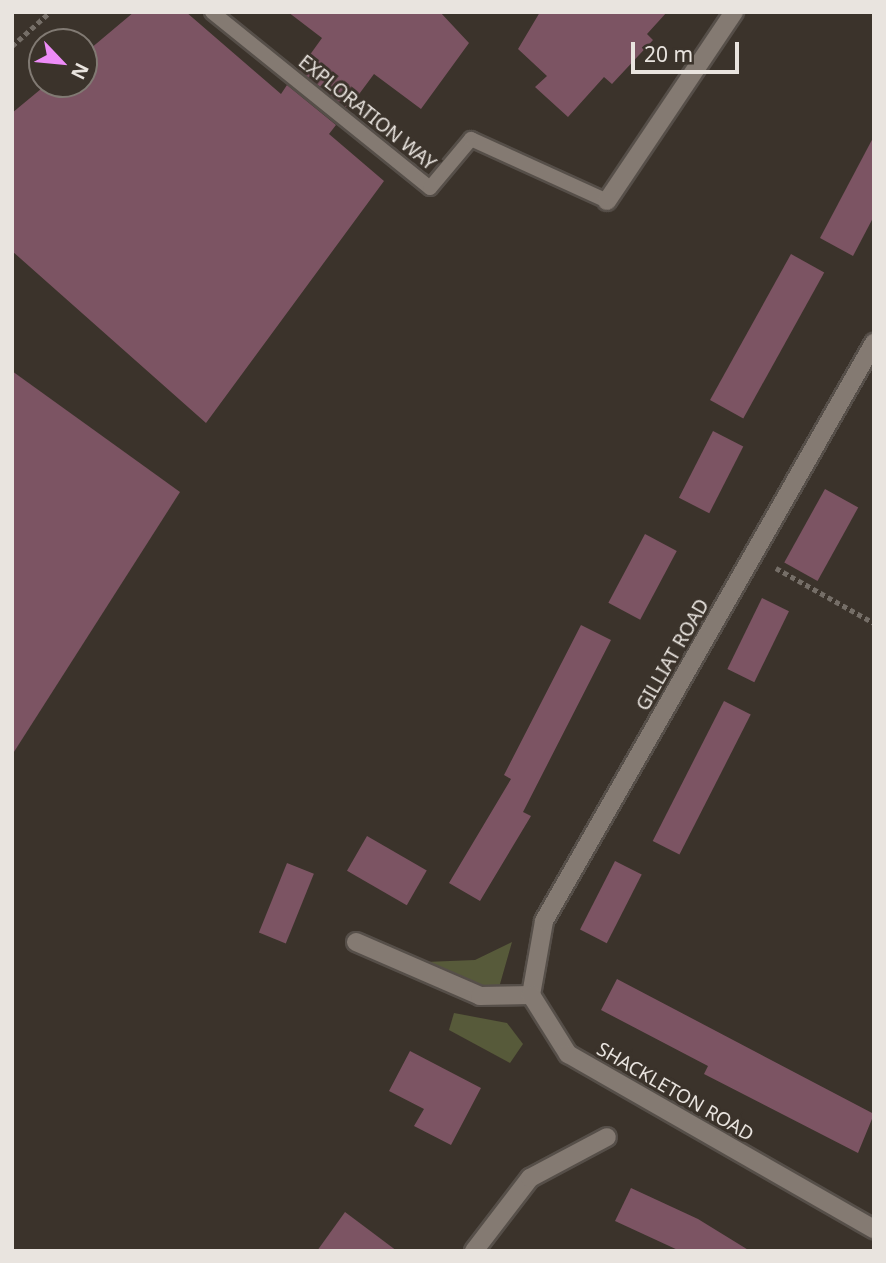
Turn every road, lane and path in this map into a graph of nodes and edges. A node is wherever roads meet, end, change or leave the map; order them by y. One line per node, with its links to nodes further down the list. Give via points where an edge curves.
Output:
1 (50, 12): 4 (path)
2 (212, 12): 5 (lane, EXPLORATION WAY, via 430,188 471,139)
3 (734, 12): 5 (street)
4 (12, 46)
5 (607, 201)
6 (874, 343): 7 (street, GILLIAT ROAD)
7 (754, 555): 8 (path); 10 (street, GILLIAT ROAD, via 544,921)
8 (874, 623)
9 (356, 942): 10 (street, via 480,996)
10 (531, 995): 12 (street, SHACKLETON ROAD, via 568,1054)
11 (607, 1137): 13 (street, via 530,1178)
12 (874, 1228)
13 (474, 1251)

